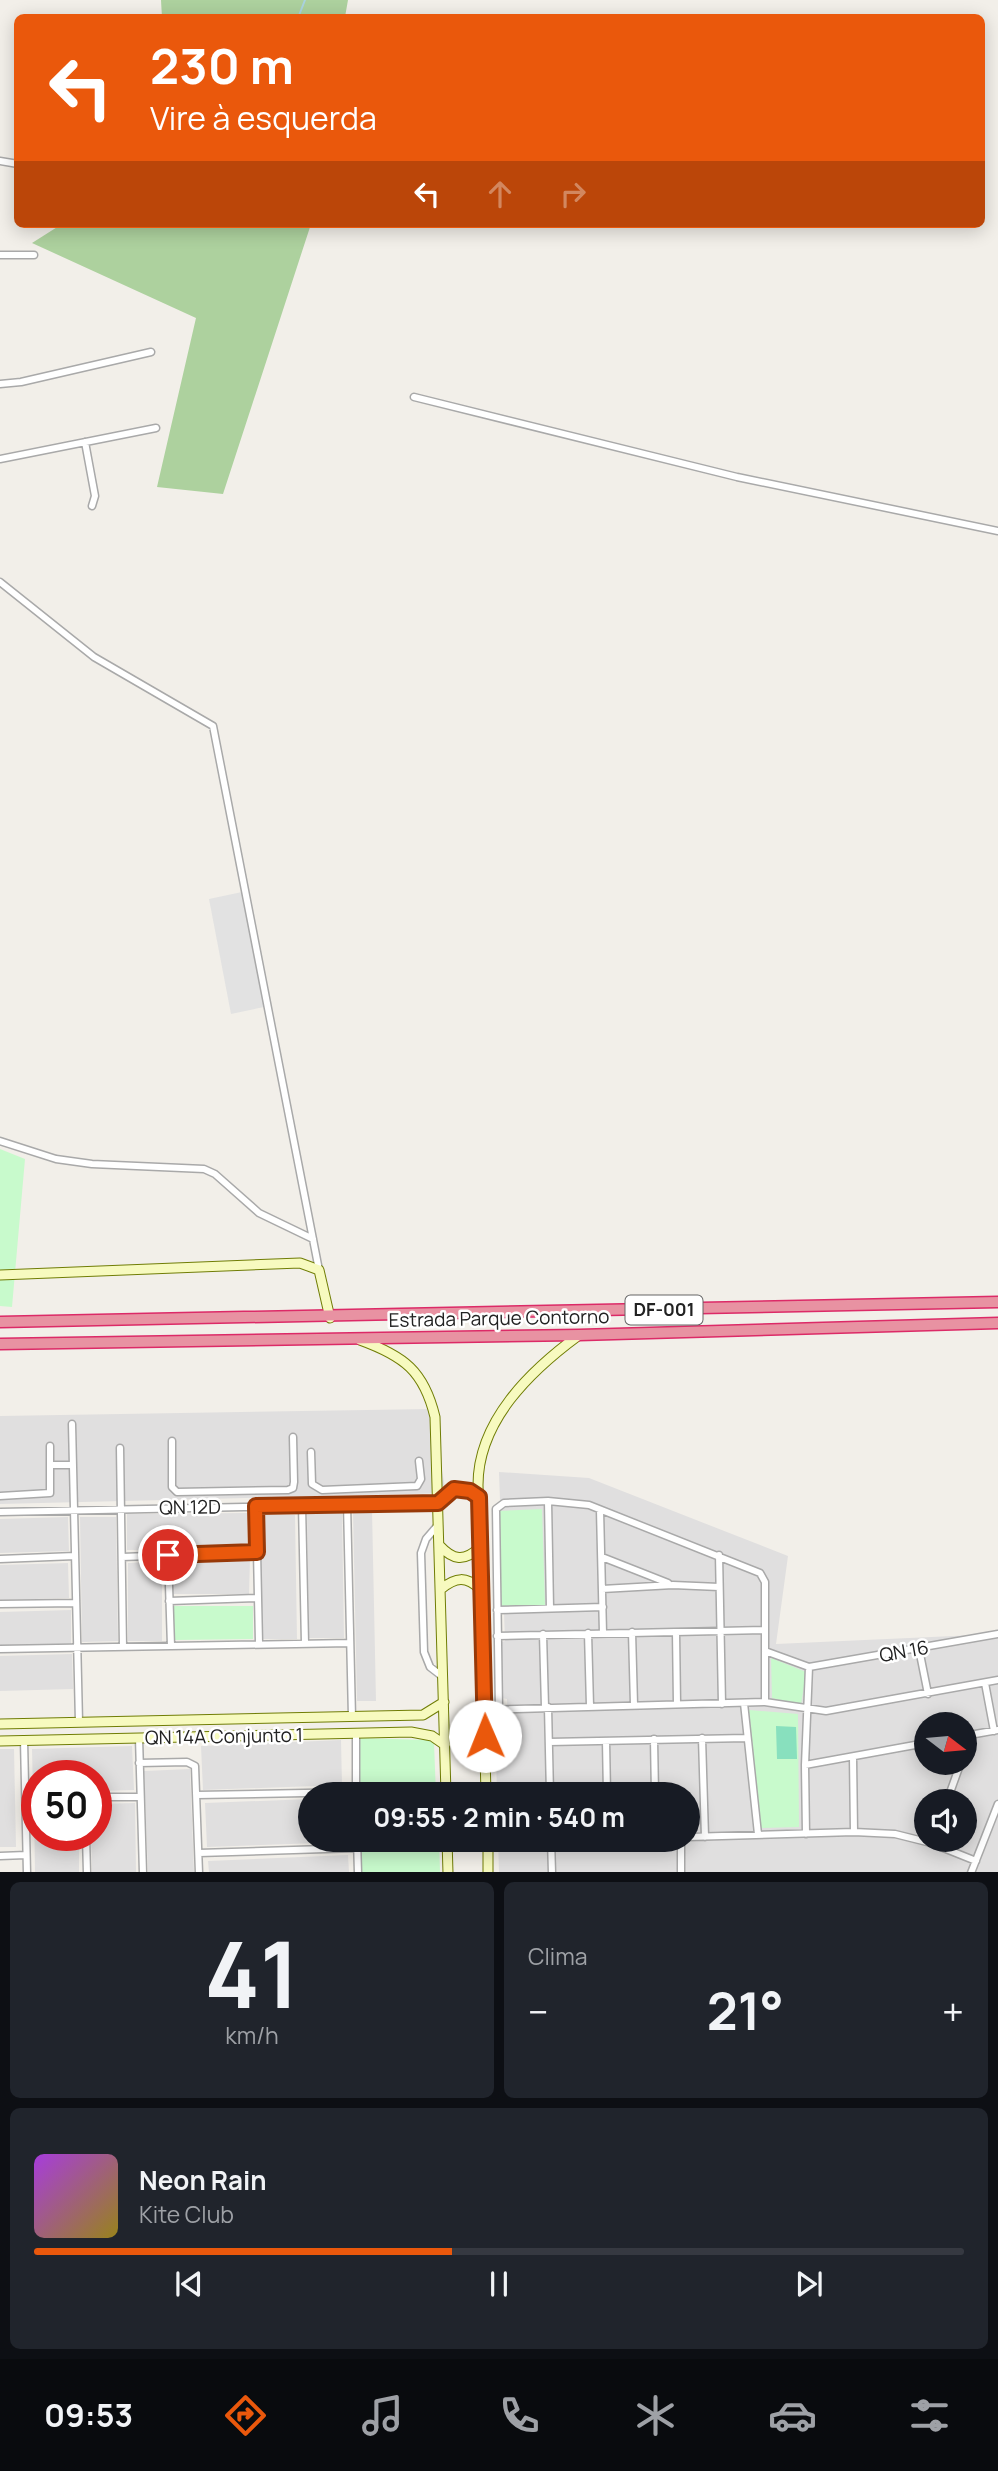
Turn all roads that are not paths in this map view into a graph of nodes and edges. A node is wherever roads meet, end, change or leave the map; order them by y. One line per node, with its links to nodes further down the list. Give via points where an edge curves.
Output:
1 (0, 255): 2 (street)
2 (34, 255)
3 (151, 352): 4 (street)
4 (0, 384)
5 (414, 397): 10 (street, via 737,477)
6 (156, 428): 7 (street)
7 (85, 442): 8 (street); 9 (street, via 95,496)
8 (0, 459)
9 (92, 506)
10 (998, 531)
11 (0, 582): 13 (street, via 94,657 213,726)
12 (0, 1141): 13 (street, via 56,1159 92,1164 204,1169 259,1213)
13 (313, 1239): 14 (street)
14 (319, 1270): 15 (main road, via 300,1262); 18 (main road)
15 (0, 1275)
16 (998, 1302): 17 (highway, Estrada Parque Contorno / DF-001)
17 (613, 1311): 18 (highway, Estrada Parque Contorno / DF-001); 22 (highway)
18 (330, 1318): 20 (highway, Estrada Parque Contorno / DF-001)
19 (0, 1322): 20 (highway, Estrada Parque Contorno / DF-001)
20 (80, 1323): 25 (highway, via 64,1334)
21 (998, 1323): 22 (highway, Estrada Parque Contorno / DF-001)
22 (614, 1333): 23 (highway, Estrada Parque Contorno / DF-001)
23 (579, 1335): 24 (highway, Estrada Parque Contorno / DF-001); 39 (main road, via 536,1371 495,1422 480,1456)
24 (355, 1338): 25 (highway, Estrada Parque Contorno / DF-001); 41 (main road, via 407,1363 429,1393 435,1417)
25 (79, 1343): 26 (highway, Estrada Parque Contorno / DF-001)
26 (0, 1344)
27 (72, 1424): 35 (street)
28 (293, 1437): 37 (street, via 293,1488)
29 (172, 1441): 37 (street, via 175,1491)
30 (50, 1446): 34 (street)
31 (120, 1448): 47 (street)
32 (311, 1452): 36 (street, via 313,1487)
33 (419, 1461): 36 (street, via 417,1486)
34 (51, 1465): 35 (street); 38 (street, via 48,1495)
35 (73, 1465): 48 (street)
36 (364, 1488): 42 (street)
37 (233, 1490): 45 (street)
38 (0, 1496)
39 (479, 1497): 41 (main road, via 454,1489); 53 (main road)
40 (548, 1501): 49 (street, via 575,1502); 61 (street, via 504,1503 496,1509); 73 (street)
41 (438, 1502): 42 (street, QN 12D); 51 (main road)
42 (365, 1503): 43 (street, QN 12D)
43 (347, 1504): 44 (street, QN 12D); 86 (street)
44 (302, 1505): 46 (street, QN 12D); 85 (street)
45 (234, 1506): 46 (street, QN 12D); 47 (street, QN 12D)
46 (256, 1506): 54 (street)
47 (121, 1509): 48 (street, QN 12D); 58 (street)
48 (74, 1510): 50 (street, QN 12D); 57 (street)
49 (600, 1510): 56 (street); 59 (street)
50 (0, 1512)
51 (439, 1524): 52 (main road); 94 (street, via 426,1539 422,1553 424,1653 430,1667)
52 (440, 1546): 53 (main road, via 460,1559); 65 (main road)
53 (479, 1548): 62 (main road)
54 (257, 1552): 55 (street); 68 (street)
55 (168, 1555): 58 (street); 69 (street)
56 (719, 1555): 64 (street); 76 (street, via 764,1577)
57 (75, 1556): 60 (street); 70 (street)
58 (122, 1556): 89 (street)
59 (602, 1558): 63 (street); 67 (street)
60 (0, 1559)
61 (496, 1573): 62 (street); 74 (street)
62 (480, 1574): 66 (main road)
63 (673, 1585): 64 (street); 67 (street)
64 (719, 1587): 75 (street)
65 (441, 1589): 66 (main road, via 459,1578); 94 (main road)
66 (480, 1589): 106 (main road)
67 (602, 1590): 72 (street)
68 (258, 1598): 69 (street); 84 (street)
69 (169, 1601): 87 (street)
70 (76, 1603): 71 (street); 88 (street)
71 (0, 1604)
72 (603, 1607): 73 (street); 80 (street)
73 (550, 1608): 74 (street)
74 (497, 1611): 83 (street)
75 (720, 1630): 76 (street); 78 (street); 102 (street)
76 (764, 1630): 92 (street)
77 (632, 1632): 78 (street); 80 (street); 103 (street)
78 (676, 1632): 101 (street)
79 (588, 1633): 80 (street); 81 (street); 104 (street)
80 (603, 1633)
81 (543, 1634): 83 (street); 105 (street)
82 (998, 1634): 91 (street, QN 16)
83 (497, 1636): 107 (street)
84 (259, 1643): 85 (street); 87 (street)
85 (305, 1643): 86 (street)
86 (350, 1643): 109 (street)
87 (171, 1646): 89 (street)
88 (77, 1647): 89 (street); 90 (street); 112 (street)
89 (123, 1647)
90 (0, 1649)
91 (919, 1649): 93 (street, QN 16); 97 (street)
92 (765, 1651): 93 (street); 99 (street)
93 (809, 1667): 108 (street)
94 (444, 1678): 98 (main road)
95 (998, 1680): 96 (street)
96 (985, 1683): 97 (street); 114 (street)
97 (928, 1694): 108 (street, via 826,1711)
98 (444, 1702): 109 (main road, QN 14A Conjunto 1, via 423,1715); 127 (main road)
99 (765, 1702): 100 (street); 108 (street)
100 (744, 1703): 102 (street); 121 (street)
101 (677, 1704): 102 (street); 103 (street)
102 (722, 1704)
103 (634, 1705): 104 (street)
104 (590, 1706): 105 (street)
105 (547, 1707): 107 (street); 126 (street)
106 (484, 1710): 107 (street); 135 (main road)
107 (499, 1710)
108 (806, 1710): 132 (street)
109 (352, 1717): 110 (main road, QN 14A Conjunto 1)
110 (230, 1719): 111 (main road, QN 14A Conjunto 1); 117 (main road, via 226,1726)
111 (206, 1720): 112 (main road, QN 14A Conjunto 1); 118 (main road, via 213,1728)
112 (79, 1722): 113 (main road, QN 14A Conjunto 1)
113 (0, 1724)
114 (996, 1730): 115 (street)
115 (977, 1733)
116 (356, 1734): 117 (main road, QN 14A Conjunto 1); 127 (main road, QN 14A Conjunto 1, via 422,1733); 133 (street)
117 (230, 1736): 118 (main road, QN 14A Conjunto 1)
118 (206, 1737): 119 (main road, QN 14A Conjunto 1)
119 (139, 1738): 123 (main road, QN 14A Conjunto 1); 131 (street)
120 (702, 1738): 121 (street); 122 (street); 149 (street)
121 (746, 1738): 146 (street)
122 (654, 1739): 125 (street); 138 (street)
123 (24, 1740): 124 (main road, QN 14A Conjunto 1); 130 (street)
124 (0, 1741)
125 (606, 1741): 126 (street); 137 (street)
126 (549, 1742): 136 (street)
127 (445, 1745): 134 (main road)
128 (914, 1745): 129 (street)
129 (853, 1757): 132 (street); 145 (street)
130 (25, 1760)
131 (139, 1763): 140 (street, via 193,1764); 142 (street)
132 (804, 1765): 147 (street)
133 (356, 1782)
134 (447, 1782)
135 (484, 1782)
136 (550, 1782)
137 (607, 1782)
138 (655, 1782)
139 (298, 1794): 140 (street)
140 (198, 1795): 160 (street)
141 (112, 1797): 142 (street)
142 (141, 1797): 166 (street)
143 (998, 1804): 144 (street)
144 (995, 1819): 163 (street)
145 (854, 1832): 147 (street); 150 (street)
146 (758, 1834): 147 (street); 149 (street)
147 (806, 1834)
148 (700, 1837): 149 (street)
149 (705, 1837)
150 (914, 1837)
151 (298, 1850): 160 (street)
152 (26, 1851): 161 (street)
153 (86, 1851): 165 (street)
154 (357, 1852): 168 (street)
155 (447, 1852): 169 (main road)
156 (488, 1852): 170 (main road)
157 (551, 1852): 171 (street)
158 (681, 1852): 172 (street)
159 (956, 1852): 163 (street)
160 (199, 1853): 167 (street)
161 (26, 1855): 162 (street); 164 (street)
162 (0, 1856)
163 (975, 1861): 173 (street)
164 (27, 1872)
165 (87, 1872)
166 (143, 1872)
167 (200, 1872)
168 (358, 1872)
169 (448, 1872)
170 (488, 1872)
171 (552, 1872)
172 (681, 1872)
173 (971, 1872)

